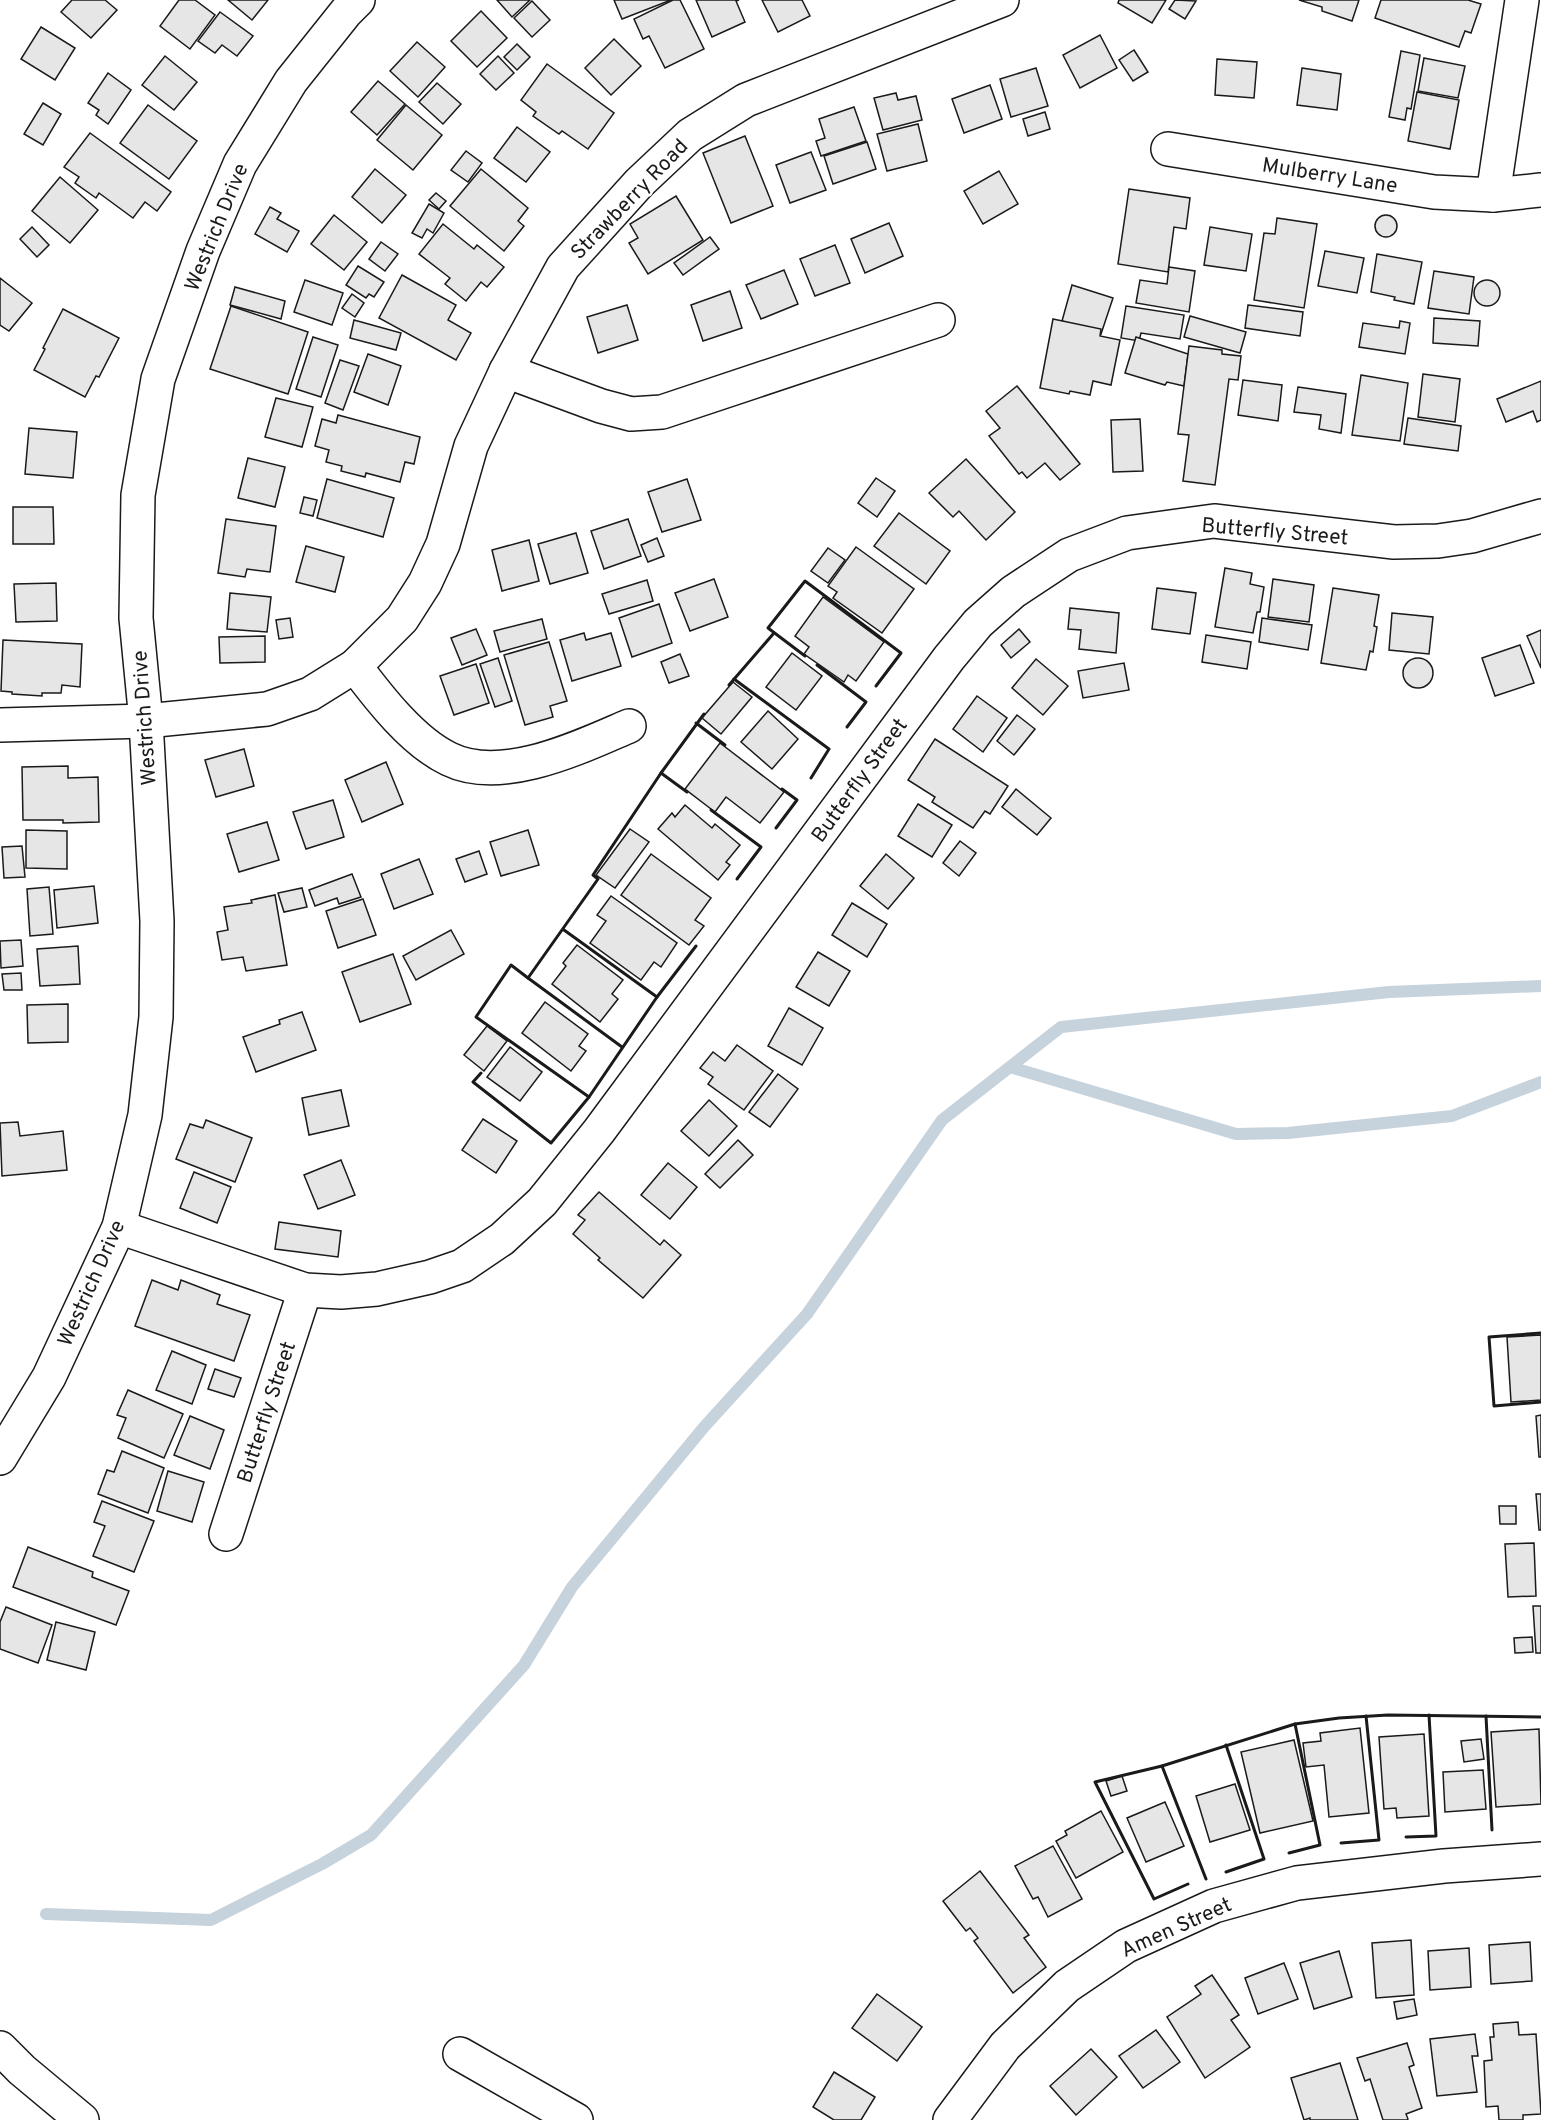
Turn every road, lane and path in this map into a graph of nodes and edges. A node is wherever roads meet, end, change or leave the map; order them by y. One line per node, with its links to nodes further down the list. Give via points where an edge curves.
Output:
1 (358, 0): 11 (street, Westrich Drive, via 291,81 240,164 203,251 158,379 138,495 136,618)
2 (1002, 0): 8 (street, Strawberry Road, via 746,100 690,135 639,183 562,267)
3 (1522, 0): 6 (street)
4 (1168, 149): 6 (street, Mulberry Lane, via 1434,192)
5 (1541, 190): 6 (street, Mulberry Lane)
6 (1493, 195)
7 (938, 320): 8 (street, via 662,412 631,414)
8 (506, 371): 10 (street, Strawberry Road, via 471,446 442,544 425,584 402,619)
9 (1541, 516): 15 (street, Butterfly Street, via 1438,542 1394,542 1214,521 1127,533 1069,555 1013,592 978,623 949,658 600,1131 542,1202 502,1239 462,1266 377,1289)
10 (355, 666): 11 (street, Strawberry Road, via 310,694 267,709); 13 (street, via 383,703 429,747 450,760 482,768 531,764)
11 (146, 720): 12 (street, Strawberry Road); 14 (street, Westrich Drive, via 157,921 156,1017 145,1114)
12 (0, 725)
13 (629, 726)
14 (120, 1227): 15 (street, Butterfly Street); 16 (street, Westrich Drive, via 49,1377)
15 (304, 1290): 17 (street, Butterfly Street)
16 (0, 1458)
17 (226, 1534)
18 (1541, 1859): 23 (street, Amen Street, via 1297,1883 1214,1906 1126,1946 1067,1986 1005,2046)
19 (0, 2048): 21 (street)
20 (460, 2054): 22 (street)
21 (82, 2120)
22 (576, 2120)
23 (950, 2120)

